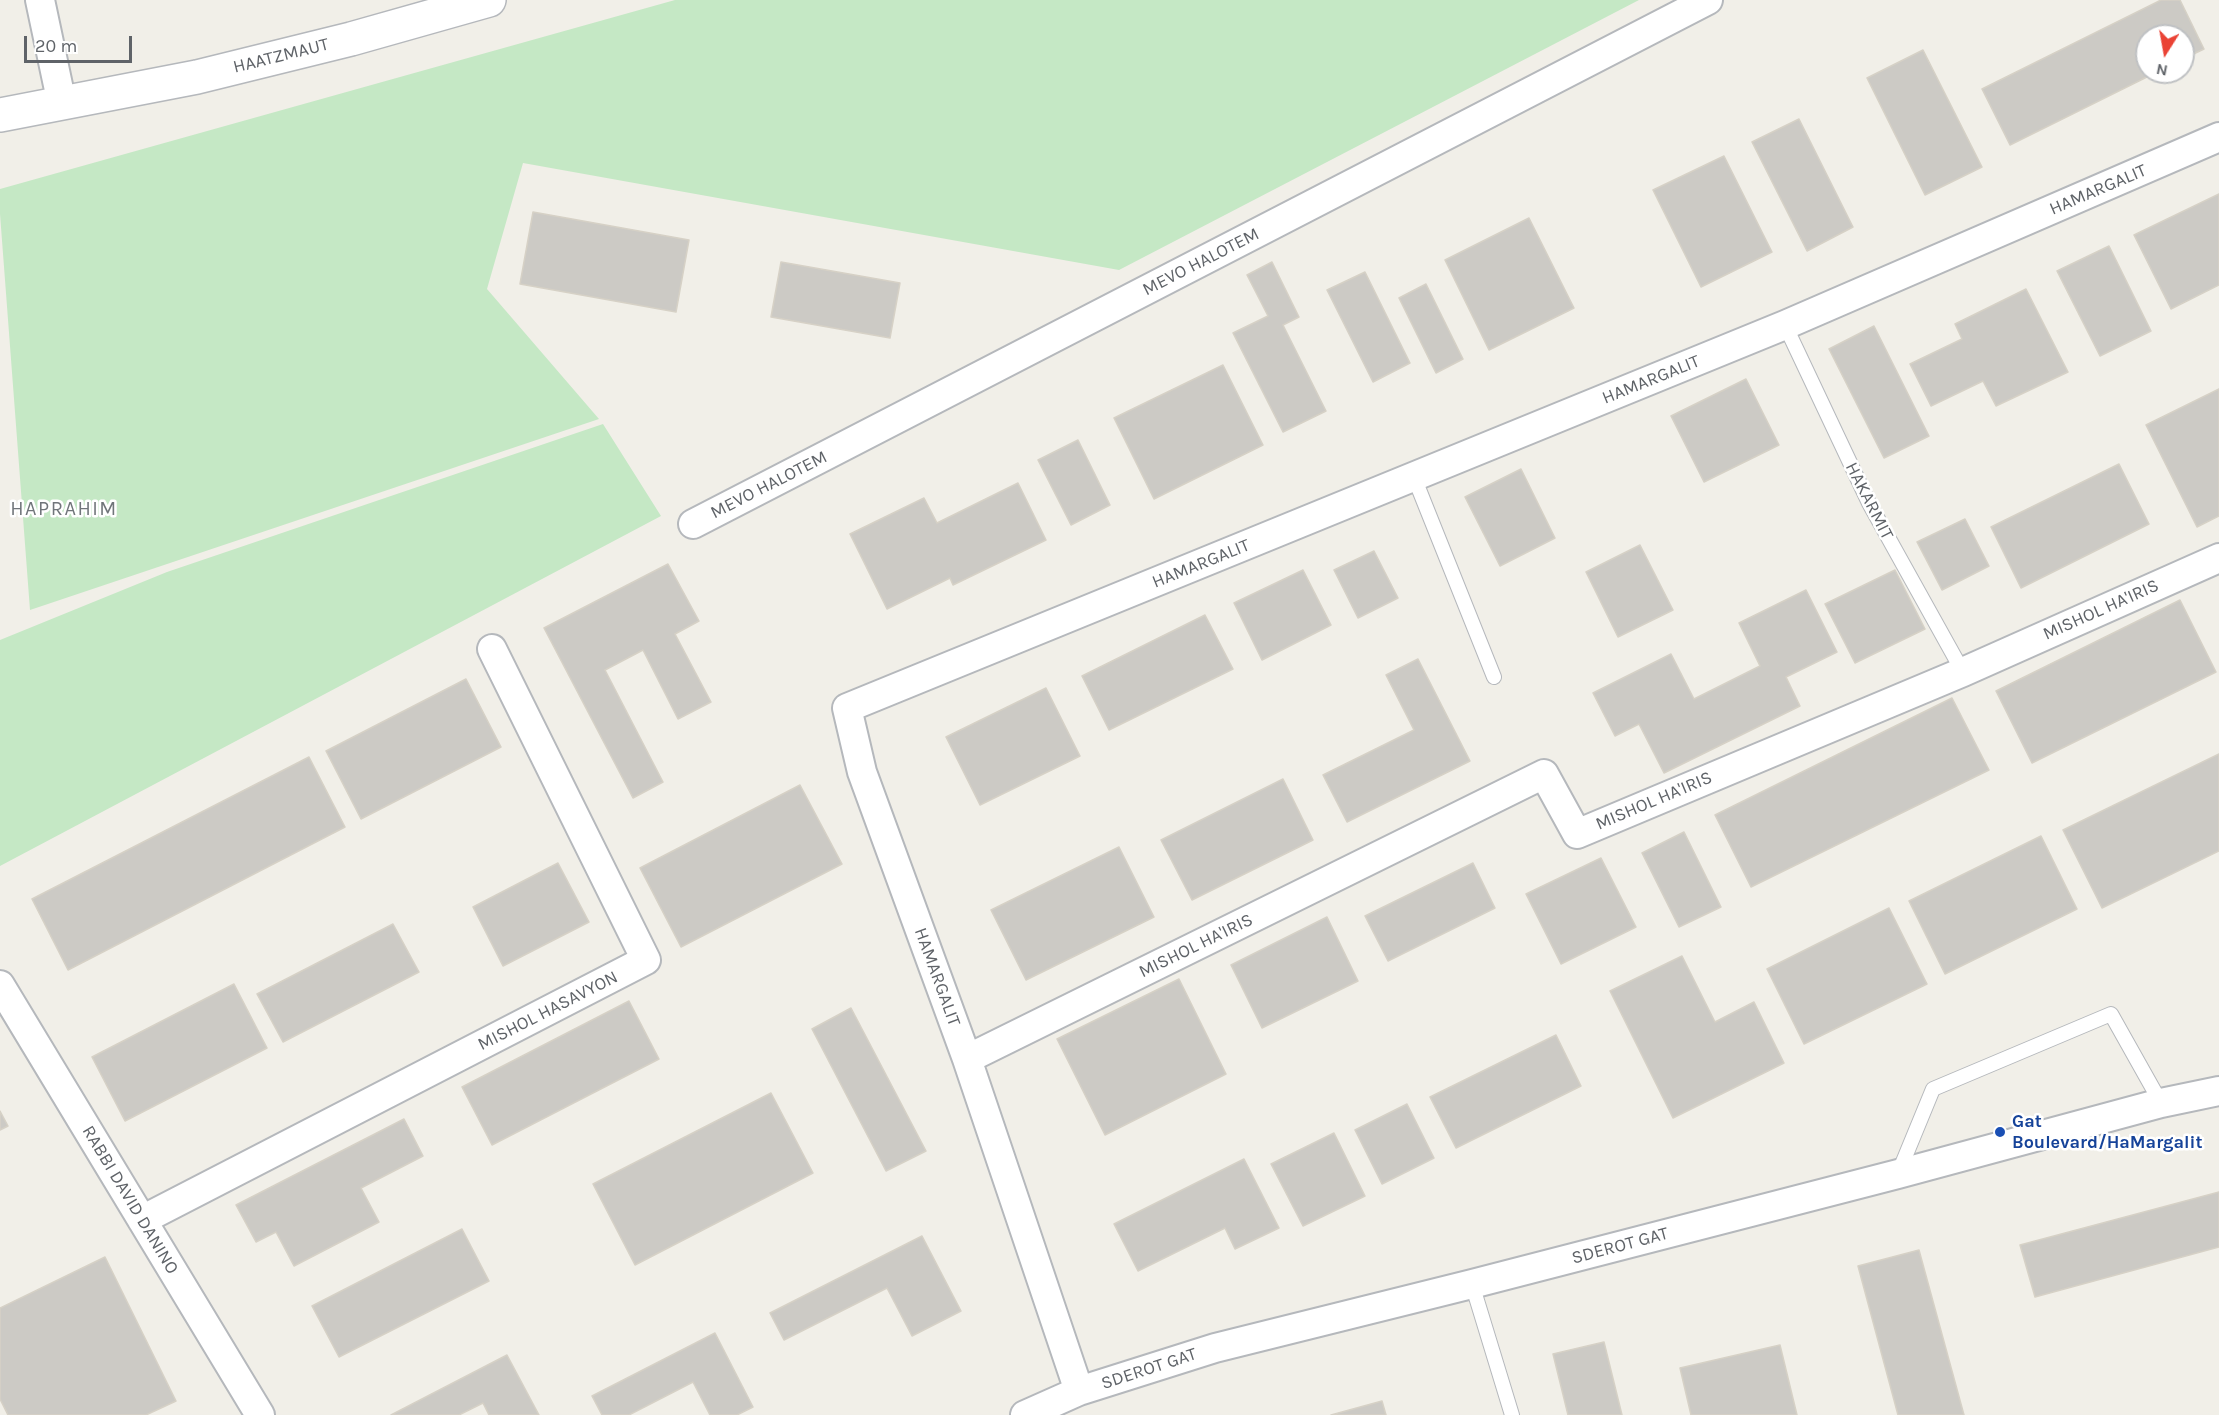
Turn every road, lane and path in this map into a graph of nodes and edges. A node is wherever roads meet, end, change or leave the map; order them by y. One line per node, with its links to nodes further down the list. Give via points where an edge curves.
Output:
1 (40, 0): 4 (street)
2 (489, 0): 4 (street, HAATZMAUT, via 197,77)
3 (1708, 0): 9 (street, MEVO HALOTEM)
4 (62, 104): 5 (street, HAATZMAUT)
5 (0, 115)
6 (2219, 137): 7 (street, HAMARGALIT)
7 (1785, 325): 8 (street, HAMARGALIT); 12 (lane, HAKARMIT, via 1869,503)
8 (1414, 477): 13 (lane); 15 (street, HAMARGALIT, via 847,708 862,772)
9 (693, 524)
10 (2219, 558): 12 (street, MISHOL HA'IRIS)
11 (492, 649): 19 (street, MISHOL HASAVYON, via 646,960)
12 (1963, 672): 15 (street, MISHOL HA'IRIS, via 1577,834 1544,774)
13 (1494, 677)
14 (0, 985): 19 (street, RABBI DAVID DANINO)
15 (967, 1059): 21 (street, HAMARGALIT)
16 (2219, 1091): 17 (street, SDEROT GAT)
17 (2161, 1103): 18 (street, SDEROT GAT); 18 (lane, via 2111,1014 1933,1089)
18 (1898, 1174): 20 (street, SDEROT GAT)
19 (142, 1220): 22 (street, RABBI DAVID DANINO)
20 (1472, 1284): 21 (street, SDEROT GAT, via 1215,1348); 24 (lane)
21 (1079, 1391): 23 (street, SDEROT GAT)
22 (260, 1415)
23 (1025, 1415)
24 (1512, 1415)

